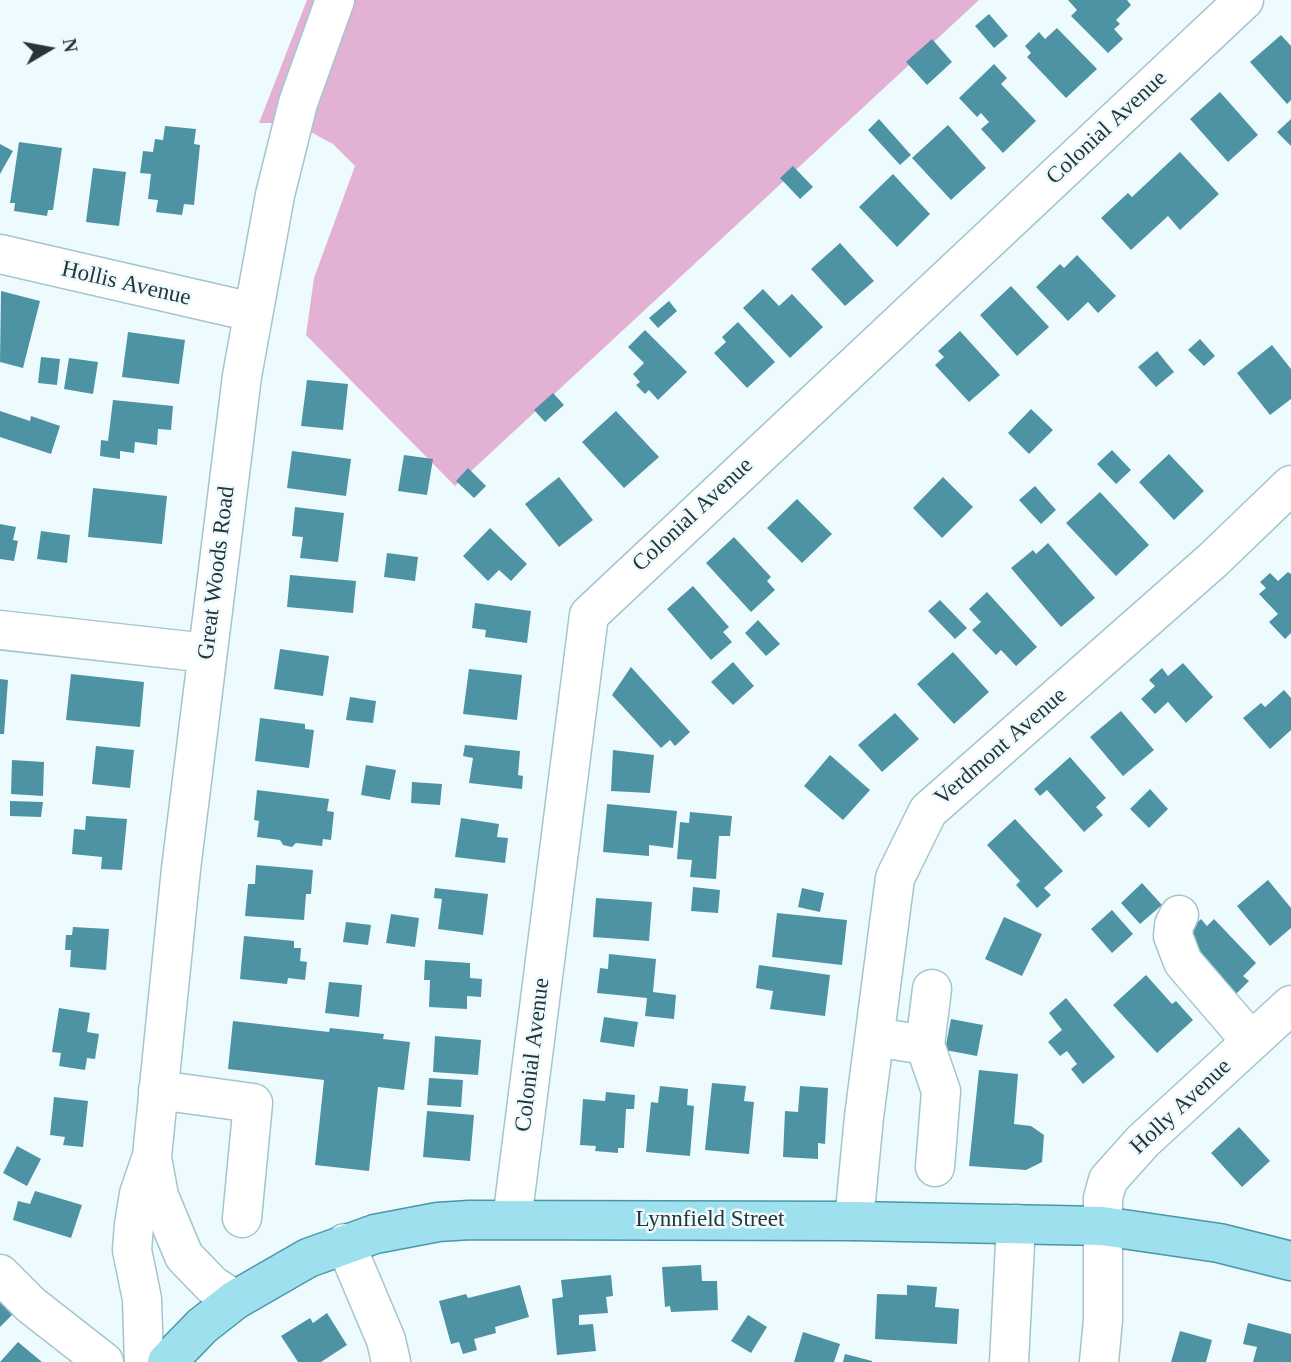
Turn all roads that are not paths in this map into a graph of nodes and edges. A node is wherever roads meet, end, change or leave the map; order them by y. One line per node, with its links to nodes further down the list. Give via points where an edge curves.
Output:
1 (334, 0): 4 (street, Great Woods Road, via 298,103)
2 (1244, 0): 18 (street, Colonial Avenue, via 589,615)
3 (0, 254): 4 (street, Hollis Avenue)
4 (252, 312): 7 (street, Great Woods Road)
5 (1291, 485): 11 (street, Verdmont Avenue, via 1203,569 928,811 895,878)
6 (0, 630): 7 (street)
7 (207, 653): 14 (street, Great Woods Road)
8 (1179, 915): 12 (street, via 1173,936 1183,962)
9 (932, 989): 13 (street)
10 (1291, 1005): 12 (street, Holly Avenue)
11 (875, 1037): 13 (street); 19 (street, Verdmont Avenue)
12 (1251, 1041): 21 (street, Holly Avenue, via 1143,1141 1108,1180)
13 (925, 1045): 16 (street, via 941,1091)
14 (158, 1090): 15 (street, Great Woods Road); 17 (street, via 253,1103)
15 (152, 1156): 25 (street, Great Woods Road, via 159,1196 184,1256 212,1285); 27 (street, Great Woods Road, via 139,1194 132,1250 142,1299)
16 (935, 1167)
17 (242, 1218)
18 (512, 1220): 19 (main road, Lynnfield Street); 22 (main road, Lynnfield Street, via 438,1222)
19 (854, 1221): 20 (main road, Lynnfield Street)
20 (1016, 1224): 21 (main road, Lynnfield Street); 30 (street)
21 (1102, 1226): 23 (main road, Lynnfield Street, via 1219,1243); 31 (street, Holly Avenue)
22 (345, 1243): 25 (main road, Lynnfield Street, via 308,1258); 29 (street)
23 (1291, 1261)
24 (0, 1274): 26 (street, via 31,1306)
25 (235, 1300): 28 (main road, Lynnfield Street)
26 (104, 1362)
27 (144, 1362)
28 (167, 1362)
29 (391, 1362)
30 (1010, 1362)
31 (1099, 1362)

